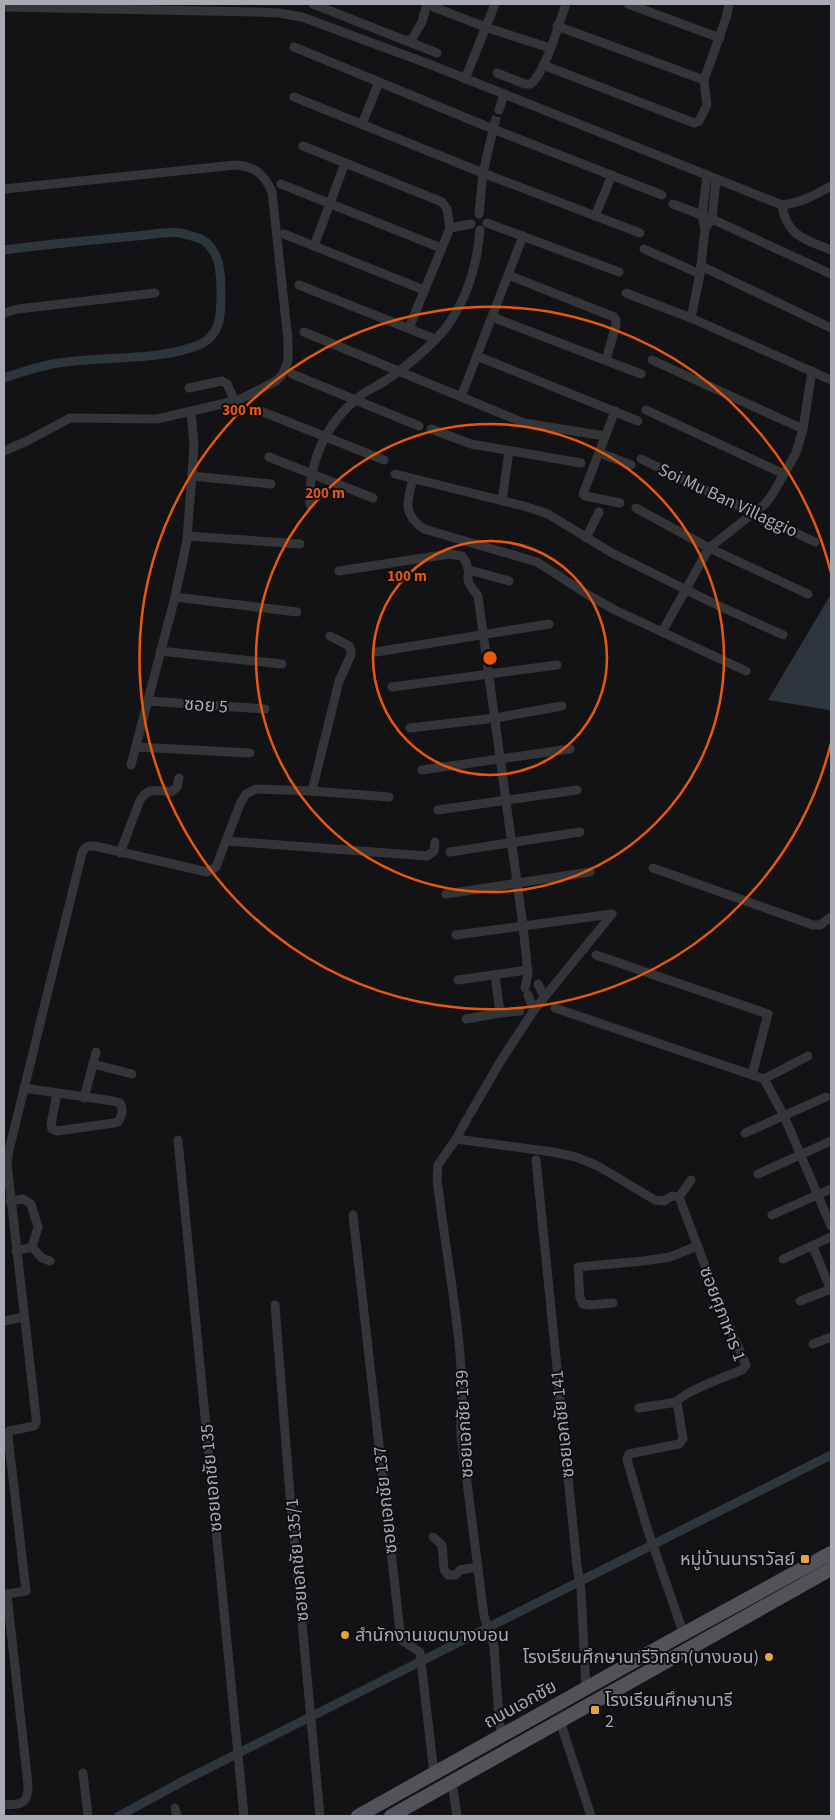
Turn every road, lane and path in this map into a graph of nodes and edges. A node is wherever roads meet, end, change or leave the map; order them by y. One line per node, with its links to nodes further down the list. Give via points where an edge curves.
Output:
1 (313, 4): 11 (street)
2 (429, 4): 9 (street); 11 (street, via 417,32)
3 (494, 4): 9 (street)
4 (563, 4): 8 (street)
5 (628, 4): 10 (street)
6 (729, 4): 10 (street)
7 (4, 7): 17 (street, via 280,12 302,17)
8 (558, 26): 13 (street); 18 (street)
9 (485, 27): 13 (street); 17 (street)
10 (720, 38): 18 (street)
11 (407, 40): 14 (street)
12 (294, 48): 19 (street)
13 (550, 48): 15 (street)
14 (437, 53)
15 (543, 66): 16 (street, via 532,84); 18 (street, via 694,123 699,121 707,105)
16 (497, 73)
17 (465, 79): 20 (street)
18 (704, 80)
19 (379, 82): 23 (street); 24 (street)
20 (504, 94): 22 (street); 29 (street)
21 (294, 97): 23 (street)
22 (499, 110)
23 (362, 124): 27 (street)
24 (494, 127): 27 (street); 28 (street)
25 (302, 146): 26 (street)
26 (345, 163): 34 (street); 43 (street, via 442,202 447,208)
27 (483, 173): 37 (street); 39 (street)
28 (612, 175): 33 (street); 39 (street)
29 (712, 178): 36 (street); 38 (street); 40 (street)
30 (281, 184): 34 (street)
31 (831, 186): 36 (street, via 796,204)
32 (4, 189): 77 (street, via 235,165 257,171 268,184 274,207 288,361 276,381)
33 (662, 195)
34 (330, 204): 48 (street); 49 (street)
35 (672, 204): 38 (street)
36 (782, 205): 51 (street, via 786,222 794,232 802,239)
37 (479, 214): 41 (street, via 472,218); 42 (street, via 485,217)
38 (702, 215): 40 (street); 44 (street)
39 (595, 216): 45 (street)
40 (712, 219): 44 (street); 54 (street)
41 (471, 224): 42 (street, via 474,228); 43 (street)
42 (484, 226): 47 (street); 66 (street, via 464,298)
43 (450, 228): 49 (street)
44 (705, 229): 52 (street)
45 (640, 233)
46 (284, 234): 48 (street)
47 (523, 236): 53 (street); 55 (street)
48 (314, 246): 57 (street)
49 (441, 248): 57 (street)
50 (644, 249): 52 (street)
51 (831, 250)
52 (700, 270): 62 (street); 64 (street)
53 (620, 272)
54 (831, 274)
55 (508, 275): 61 (street); 68 (street, via 614,317 616,326)
56 (299, 286): 63 (street)
57 (424, 290): 63 (street)
58 (626, 293): 62 (street)
59 (155, 294): 60 (street)
60 (4, 313)
61 (492, 316): 67 (street); 68 (street)
62 (691, 318): 71 (street)
63 (409, 328): 66 (street)
64 (831, 328)
65 (304, 332): 70 (street)
66 (435, 339): 70 (street)
67 (477, 356): 76 (street); 81 (street)
68 (606, 360): 73 (street)
69 (652, 360): 86 (street)
70 (398, 371): 76 (street); 78 (street)
71 (812, 371): 74 (street); 86 (street)
72 (292, 374): 78 (street)
73 (642, 374)
74 (831, 380)
75 (189, 388): 77 (street, via 222,381 227,384)
76 (461, 397): 88 (street, via 524,424)
77 (235, 401): 82 (street)
78 (355, 401): 84 (street); 87 (street, via 339,415)
79 (258, 410): 87 (street)
80 (646, 410): 99 (street)
81 (615, 411): 83 (street); 88 (street)
82 (191, 412): 89 (street, via 157,419 70,418); 100 (street)
83 (638, 421)
84 (419, 426)
85 (431, 429): 90 (street, via 462,442)
86 (803, 429): 99 (street, via 796,453)
87 (325, 436): 94 (street); 97 (street)
88 (606, 436): 91 (street)
89 (4, 451)
90 (509, 451): 95 (street); 104 (street)
91 (600, 453): 96 (street); 105 (street, via 583,494)
92 (269, 457): 97 (street)
93 (640, 459): 109 (street, Soi Mu Ban Villaggio)
94 (384, 460)
95 (581, 463)
96 (631, 465)
97 (311, 474): 103 (street); 106 (street)
98 (395, 474): 101 (street)
99 (784, 474): 109 (street, via 772,495)
100 (192, 476): 102 (street); 110 (street)
101 (413, 479): 104 (street); 123 (street, via 407,508 424,529 537,562 590,596)
102 (271, 484)
103 (373, 498)
104 (502, 501): 111 (street, via 548,514)
105 (620, 503)
106 (310, 504)
107 (636, 508): 114 (street)
108 (598, 512): 111 (street)
109 (755, 513): 112 (street, Soi Mu Ban Villaggio); 114 (street)
110 (188, 536): 113 (street); 120 (street)
111 (586, 538): 118 (street)
112 (815, 542)
113 (300, 544)
114 (709, 548): 118 (street); 119 (street)
115 (339, 571): 116 (street, via 449,554 462,556)
116 (469, 573): 117 (street, via 480,572); 124 (street, via 468,583 478,596)
117 (508, 581)
118 (687, 590): 123 (street); 125 (street)
119 (808, 594)
120 (175, 597): 121 (street); 127 (street)
121 (297, 612)
122 (549, 624): 124 (street)
123 (662, 632): 131 (street)
124 (483, 634): 128 (street); 132 (street)
125 (783, 635)
126 (330, 636): 146 (street, via 349,646 351,655 339,681)
127 (160, 651): 129 (street); 134 (street)
128 (376, 652)
129 (282, 664)
130 (557, 665): 132 (street)
131 (746, 671)
132 (489, 675): 133 (street); 137 (street)
133 (392, 687)
134 (148, 701): 136 (street, ซอย 5); 139 (street)
135 (562, 706): 137 (street)
136 (265, 709)
137 (495, 718): 138 (street); 142 (street)
138 (410, 728)
139 (136, 747): 141 (street); 143 (street)
140 (570, 749): 142 (street)
141 (250, 753)
142 (500, 758): 144 (street); 149 (street)
143 (131, 765)
144 (422, 770)
145 (179, 778): 155 (street, via 171,792 149,790 145,793)
146 (312, 790): 148 (street); 152 (street, via 256,789 246,794)
147 (577, 790): 149 (street)
148 (389, 797)
149 (506, 800): 150 (street); 154 (street)
150 (438, 810)
151 (580, 832): 154 (street)
152 (227, 841): 153 (street, via 427,856 434,851); 155 (street, via 216,867 207,872)
153 (434, 842)
154 (512, 842): 156 (street); 159 (street)
155 (120, 852): 180 (street, via 84,848)
156 (450, 852)
157 (653, 868): 161 (street, via 813,925 820,925)
158 (590, 872): 159 (street)
159 (518, 884): 160 (street); 162 (street)
160 (446, 894)
161 (831, 917)
162 (523, 926): 163 (street); 166 (street); 168 (street, ซอยเอกชัย 139, via 612,914)
163 (456, 935)
164 (596, 955): 178 (street, via 768,1014)
165 (495, 975): 166 (street); 167 (street); 172 (street)
166 (532, 976): 168 (street); 170 (street, via 527,992)
167 (458, 980)
168 (544, 996): 170 (street, ซอยเอกชัย 139)
169 (555, 1008): 178 (street)
170 (534, 1010): 186 (street, ซอยเอกชัย 139)
171 (520, 1011): 172 (street)
172 (500, 1013): 173 (street)
173 (466, 1019)
174 (96, 1052): 176 (street)
175 (808, 1056): 179 (street)
176 (92, 1064): 177 (street); 183 (street)
177 (132, 1074)
178 (752, 1075): 179 (street)
179 (764, 1079): 184 (street)
180 (24, 1088): 181 (street); 196 (street, via 8,1156)
181 (58, 1094): 183 (street); 183 (street, via 52,1129 63,1131 118,1122 122,1116 120,1103)
182 (826, 1097): 184 (street)
183 (84, 1098)
184 (784, 1116): 185 (street); 189 (street)
185 (745, 1133)
186 (456, 1139): 195 (street, via 576,1156 655,1200); 219 (street, ซอยเอกชัย 139, via 438,1165 437,1180 456,1322 462,1385 461,1435)
187 (178, 1140): 230 (street, ซอยเอกชัย 135)
188 (831, 1141): 189 (street)
189 (800, 1156): 191 (street); 194 (street)
190 (536, 1160): 222 (street, ซอยเอกชัย 141, via 581,1589)
191 (758, 1174)
192 (691, 1180): 195 (street)
193 (831, 1189): 194 (street)
194 (818, 1195): 198 (street); 199 (street)
195 (679, 1197): 201 (street, ซอยศุภาหาร 1)
196 (10, 1201): 202 (street, via 26,1200 31,1204 38,1227); 204 (street)
197 (353, 1215): 226 (street, ซอยเอกชัย 137, via 401,1640 420,1652)
198 (772, 1215)
199 (831, 1226)
200 (831, 1237): 203 (street)
201 (697, 1246): 209 (street, via 670,1257 578,1267 583,1304); 215 (street, ซอยศุภาหาร 1, via 746,1365 742,1370 680,1397)
202 (32, 1247): 204 (street); 206 (street, via 42,1258)
203 (813, 1247): 205 (street); 207 (street)
204 (16, 1250): 211 (street)
205 (783, 1259)
206 (50, 1261)
207 (831, 1290): 208 (street)
208 (800, 1301)
209 (613, 1303)
210 (275, 1304): 231 (street, ซอยเอกชัย 135/1)
211 (24, 1316): 212 (street); 228 (street, via 36,1423 28,1429 9,1431 8,1436 26,1591 7,1594 28,1794 20,1804)
212 (4, 1322)
213 (831, 1337): 214 (street)
214 (813, 1344)
215 (677, 1402): 216 (street); 221 (street, via 682,1442 629,1454 628,1463)
216 (639, 1408)
217 (433, 1537): 219 (street, via 442,1545 444,1569 448,1574 456,1575 460,1570)
218 (831, 1553): 221 (main road, ถนนเอกชัย)
219 (478, 1567): 224 (street, ซอยเอกชัย 139, via 484,1616 494,1646)
220 (831, 1570): 223 (main road, ถนนเอกชัย)
221 (684, 1635): 222 (main road, ถนนเอกชัย)
222 (586, 1689): 224 (main road, ถนนเอกชัย)
223 (560, 1721): 227 (main road, ถนนเอกชัย); 235 (street)
224 (502, 1735): 226 (main road, ถนนเอกชัย)
225 (82, 1773): 229 (street)
226 (434, 1774): 232 (main road, ถนนเอกชัย)
227 (452, 1782): 233 (main road, ถนนเอกชัย); 234 (street)
228 (4, 1805)
229 (88, 1816)
230 (244, 1816)
231 (320, 1816)
232 (358, 1816)
233 (391, 1816)
234 (457, 1816)
235 (590, 1816)

